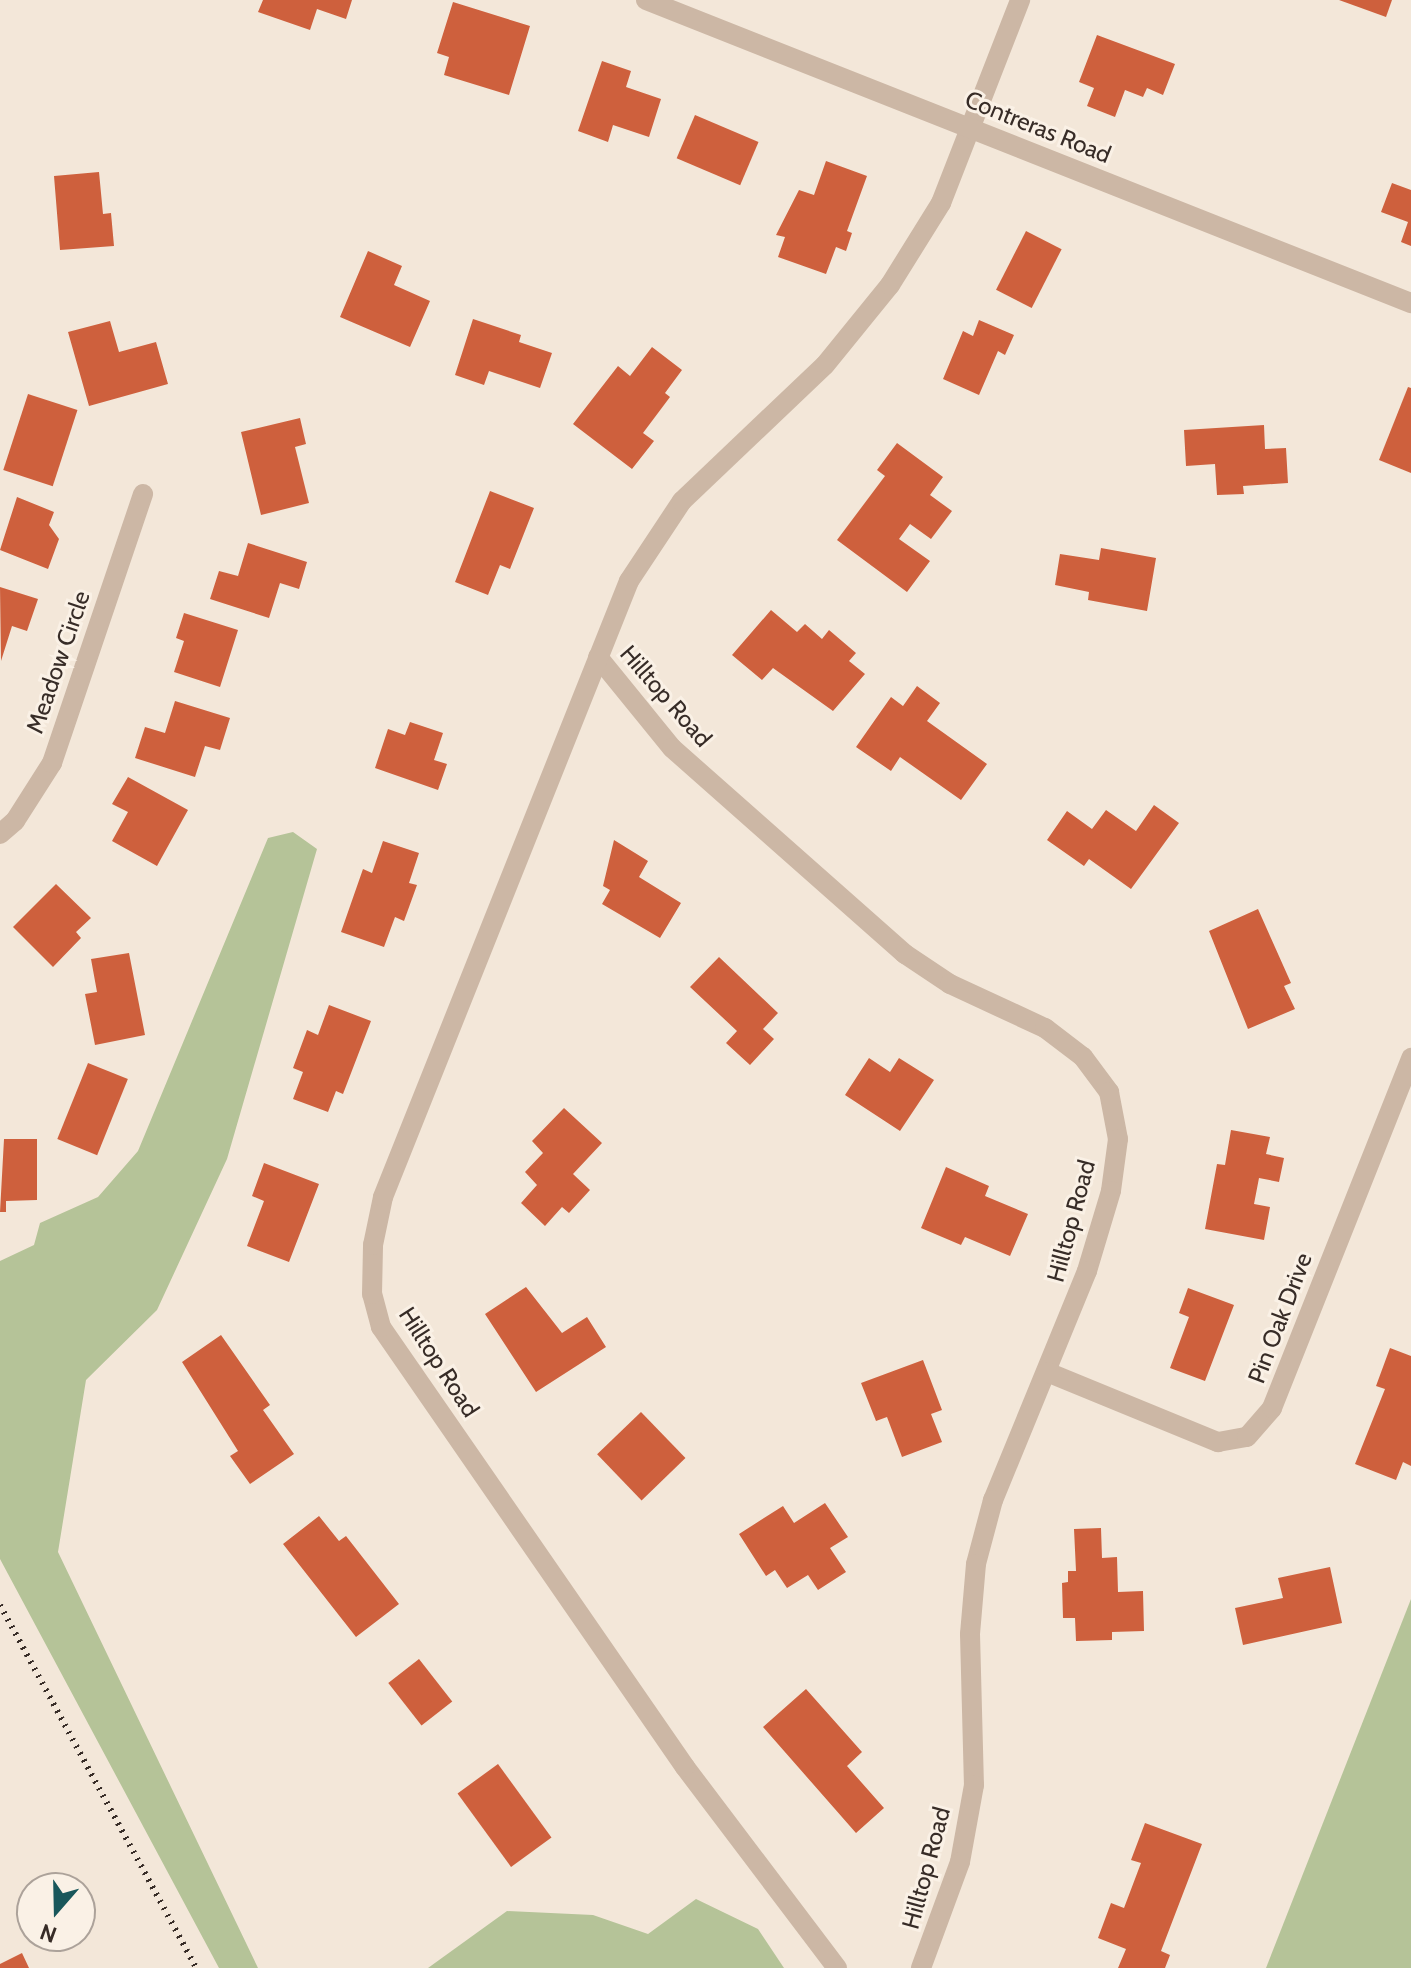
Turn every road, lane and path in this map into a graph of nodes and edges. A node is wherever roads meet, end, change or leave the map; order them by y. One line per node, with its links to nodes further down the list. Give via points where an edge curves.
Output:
1 (646, 0): 3 (street, Contreras Road)
2 (1020, 0): 3 (street, Hilltop Road)
3 (971, 128): 4 (street, Contreras Road); 6 (street, Hilltop Road, via 941,203 890,285 825,365 682,501 629,581)
4 (1411, 303)
5 (143, 494): 7 (street, Meadow Circle, via 52,763 15,821)
6 (598, 657): 9 (street, Hilltop Road, via 672,748 905,954 950,984 1045,1028 1083,1057 1109,1092 1118,1139 1111,1191); 10 (street, Hilltop Road, via 383,1197 373,1245 372,1294 381,1327 685,1767)
7 (0, 834)
8 (1411, 1058): 9 (street, Pin Oak Drive, via 1272,1408 1247,1437 1218,1442)
9 (1047, 1372): 11 (street, Hilltop Road, via 993,1500 976,1564 970,1634 974,1785 960,1862)
10 (837, 1968)
11 (921, 1968)

